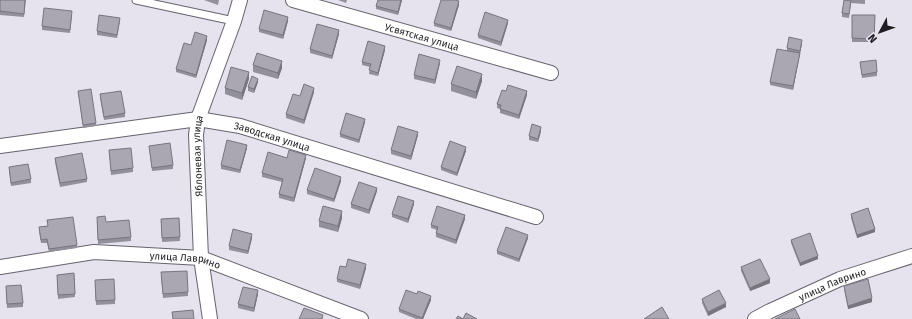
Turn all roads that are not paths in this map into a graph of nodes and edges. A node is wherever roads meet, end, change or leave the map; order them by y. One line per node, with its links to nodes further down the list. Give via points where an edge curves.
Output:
1 (136, 0): 4 (lane)
2 (240, 0): 4 (street, Яблоневая улица)
3 (293, 0): 5 (street, Усвятская улица)
4 (234, 21): 6 (street, Яблоневая улица)
5 (551, 73)
6 (198, 119): 7 (street, Заводская улица); 8 (street, Заводская улица, via 240,126); 10 (street, Яблоневая улица, via 196,135)
7 (0, 146)
8 (536, 217)
9 (912, 256): 14 (street, улица Лаврино, via 840,280)
10 (201, 258): 11 (street, улица Лаврино, via 94,252); 12 (street, Яблоневая улица); 13 (street, улица Лаврино)
11 (0, 267)
12 (210, 319)
13 (361, 319)
14 (755, 319)

